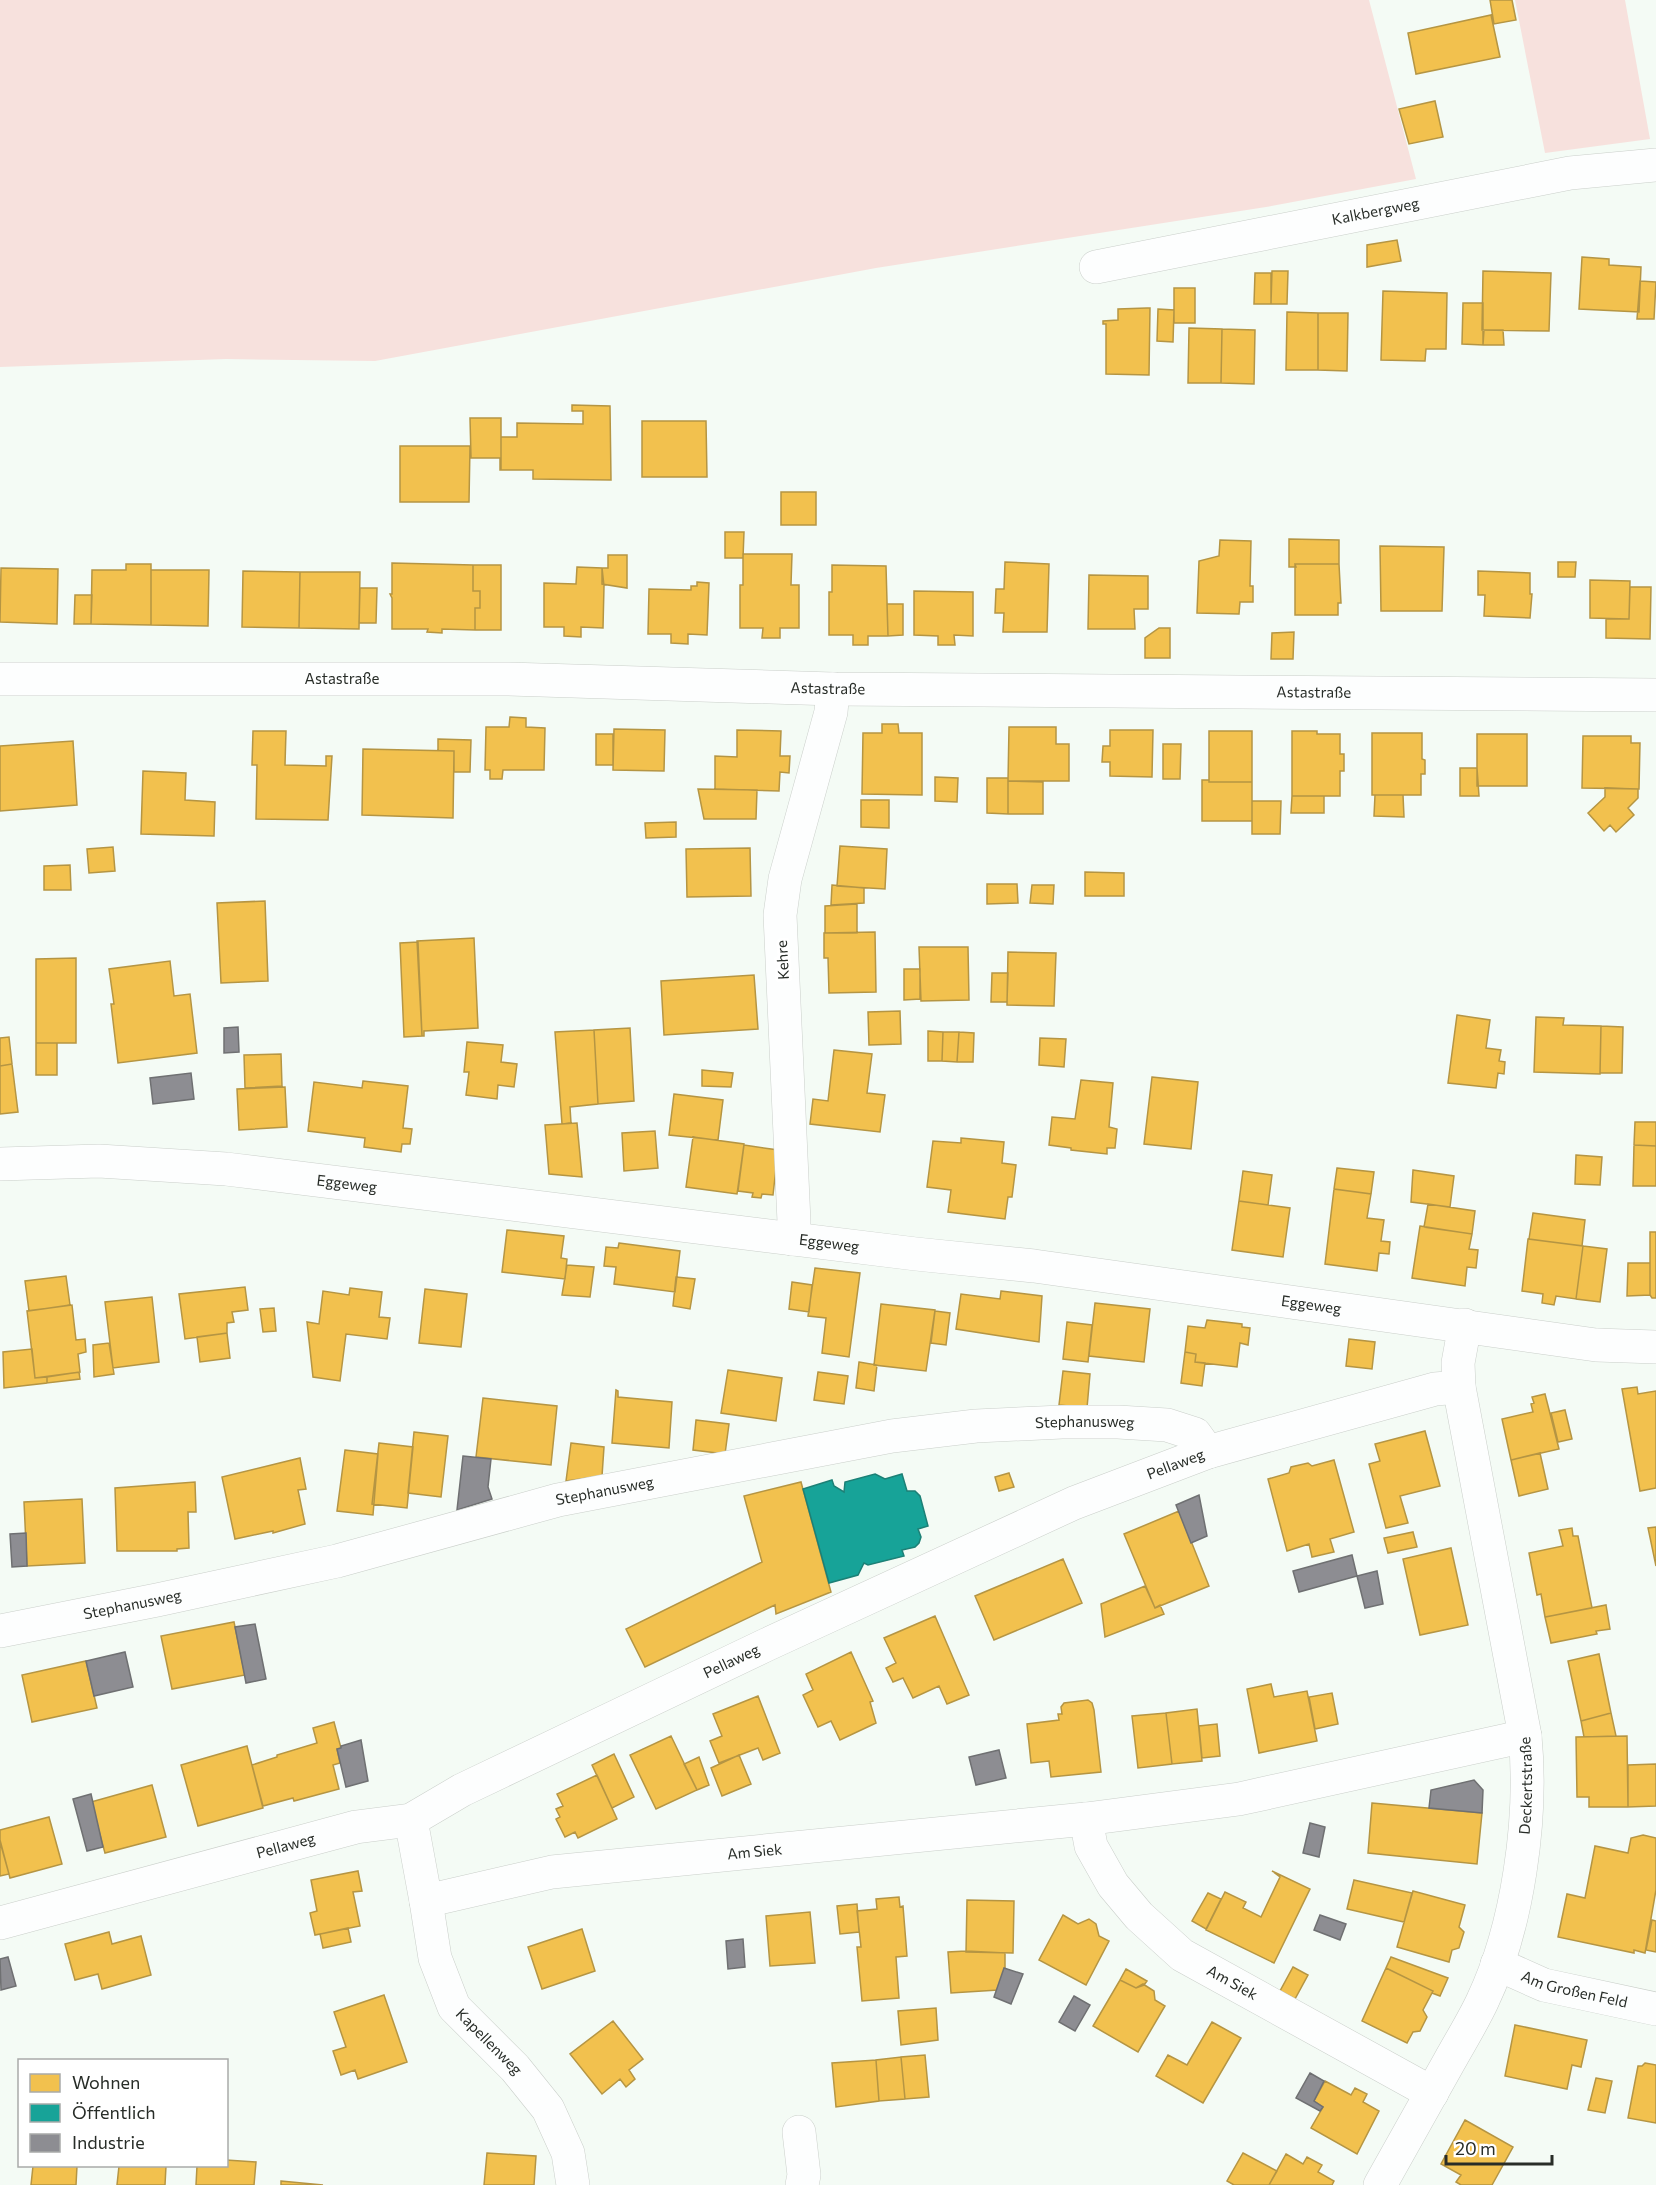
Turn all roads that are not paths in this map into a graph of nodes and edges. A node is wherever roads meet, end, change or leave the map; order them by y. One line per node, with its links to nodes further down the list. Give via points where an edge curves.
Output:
1 (1656, 165): 2 (street, Kalkbergweg, via 1559,176)
2 (1096, 267)
3 (0, 679): 4 (street, Astastraße, via 508,679)
4 (833, 689): 5 (street, Astastraße); 7 (street, Kehre, via 831,712 785,879 780,915)
5 (1656, 695)
6 (0, 1164): 7 (street, Eggeweg, via 99,1161 226,1169)
7 (792, 1239): 8 (street, Eggeweg, via 1034,1266)
8 (1465, 1325): 9 (street, Eggeweg, via 1596,1345); 10 (street, Deckertstraße, via 1458,1363)
9 (1656, 1347)
10 (1459, 1387): 11 (street, Pellaweg, via 1435,1389); 13 (street, Deckertstraße)
11 (1208, 1452): 12 (street, Stephanusweg, via 1195,1434 1167,1425 1118,1422 976,1426 892,1436 558,1500 337,1561); 15 (street, Pellaweg, via 1074,1503 778,1639 462,1790)
12 (0, 1631)
13 (1525, 1736): 14 (street, Am Siek, via 1239,1798); 18 (street, Deckertstraße, via 1529,1769 1523,1851)
14 (1086, 1819): 16 (street, Am Siek, via 552,1872); 20 (street, Am Siek, via 1091,1846 1113,1886 1139,1916 1182,1954)
15 (411, 1820): 16 (street, Kapellenweg); 17 (street, Pellaweg, via 356,1827)
16 (426, 1900): 22 (street, Kapellenweg, via 435,1958 454,2007 515,2068 548,2109 568,2153)
17 (0, 1923)
18 (1497, 1964): 19 (street, Am Großen Feld, via 1544,1985); 20 (street, Deckertstraße, via 1482,2002)
19 (1656, 2009)
20 (1432, 2093): 24 (street, Deckertstraße)
21 (800, 2132): 23 (street)
22 (573, 2185)
23 (802, 2185)
24 (1380, 2185)

